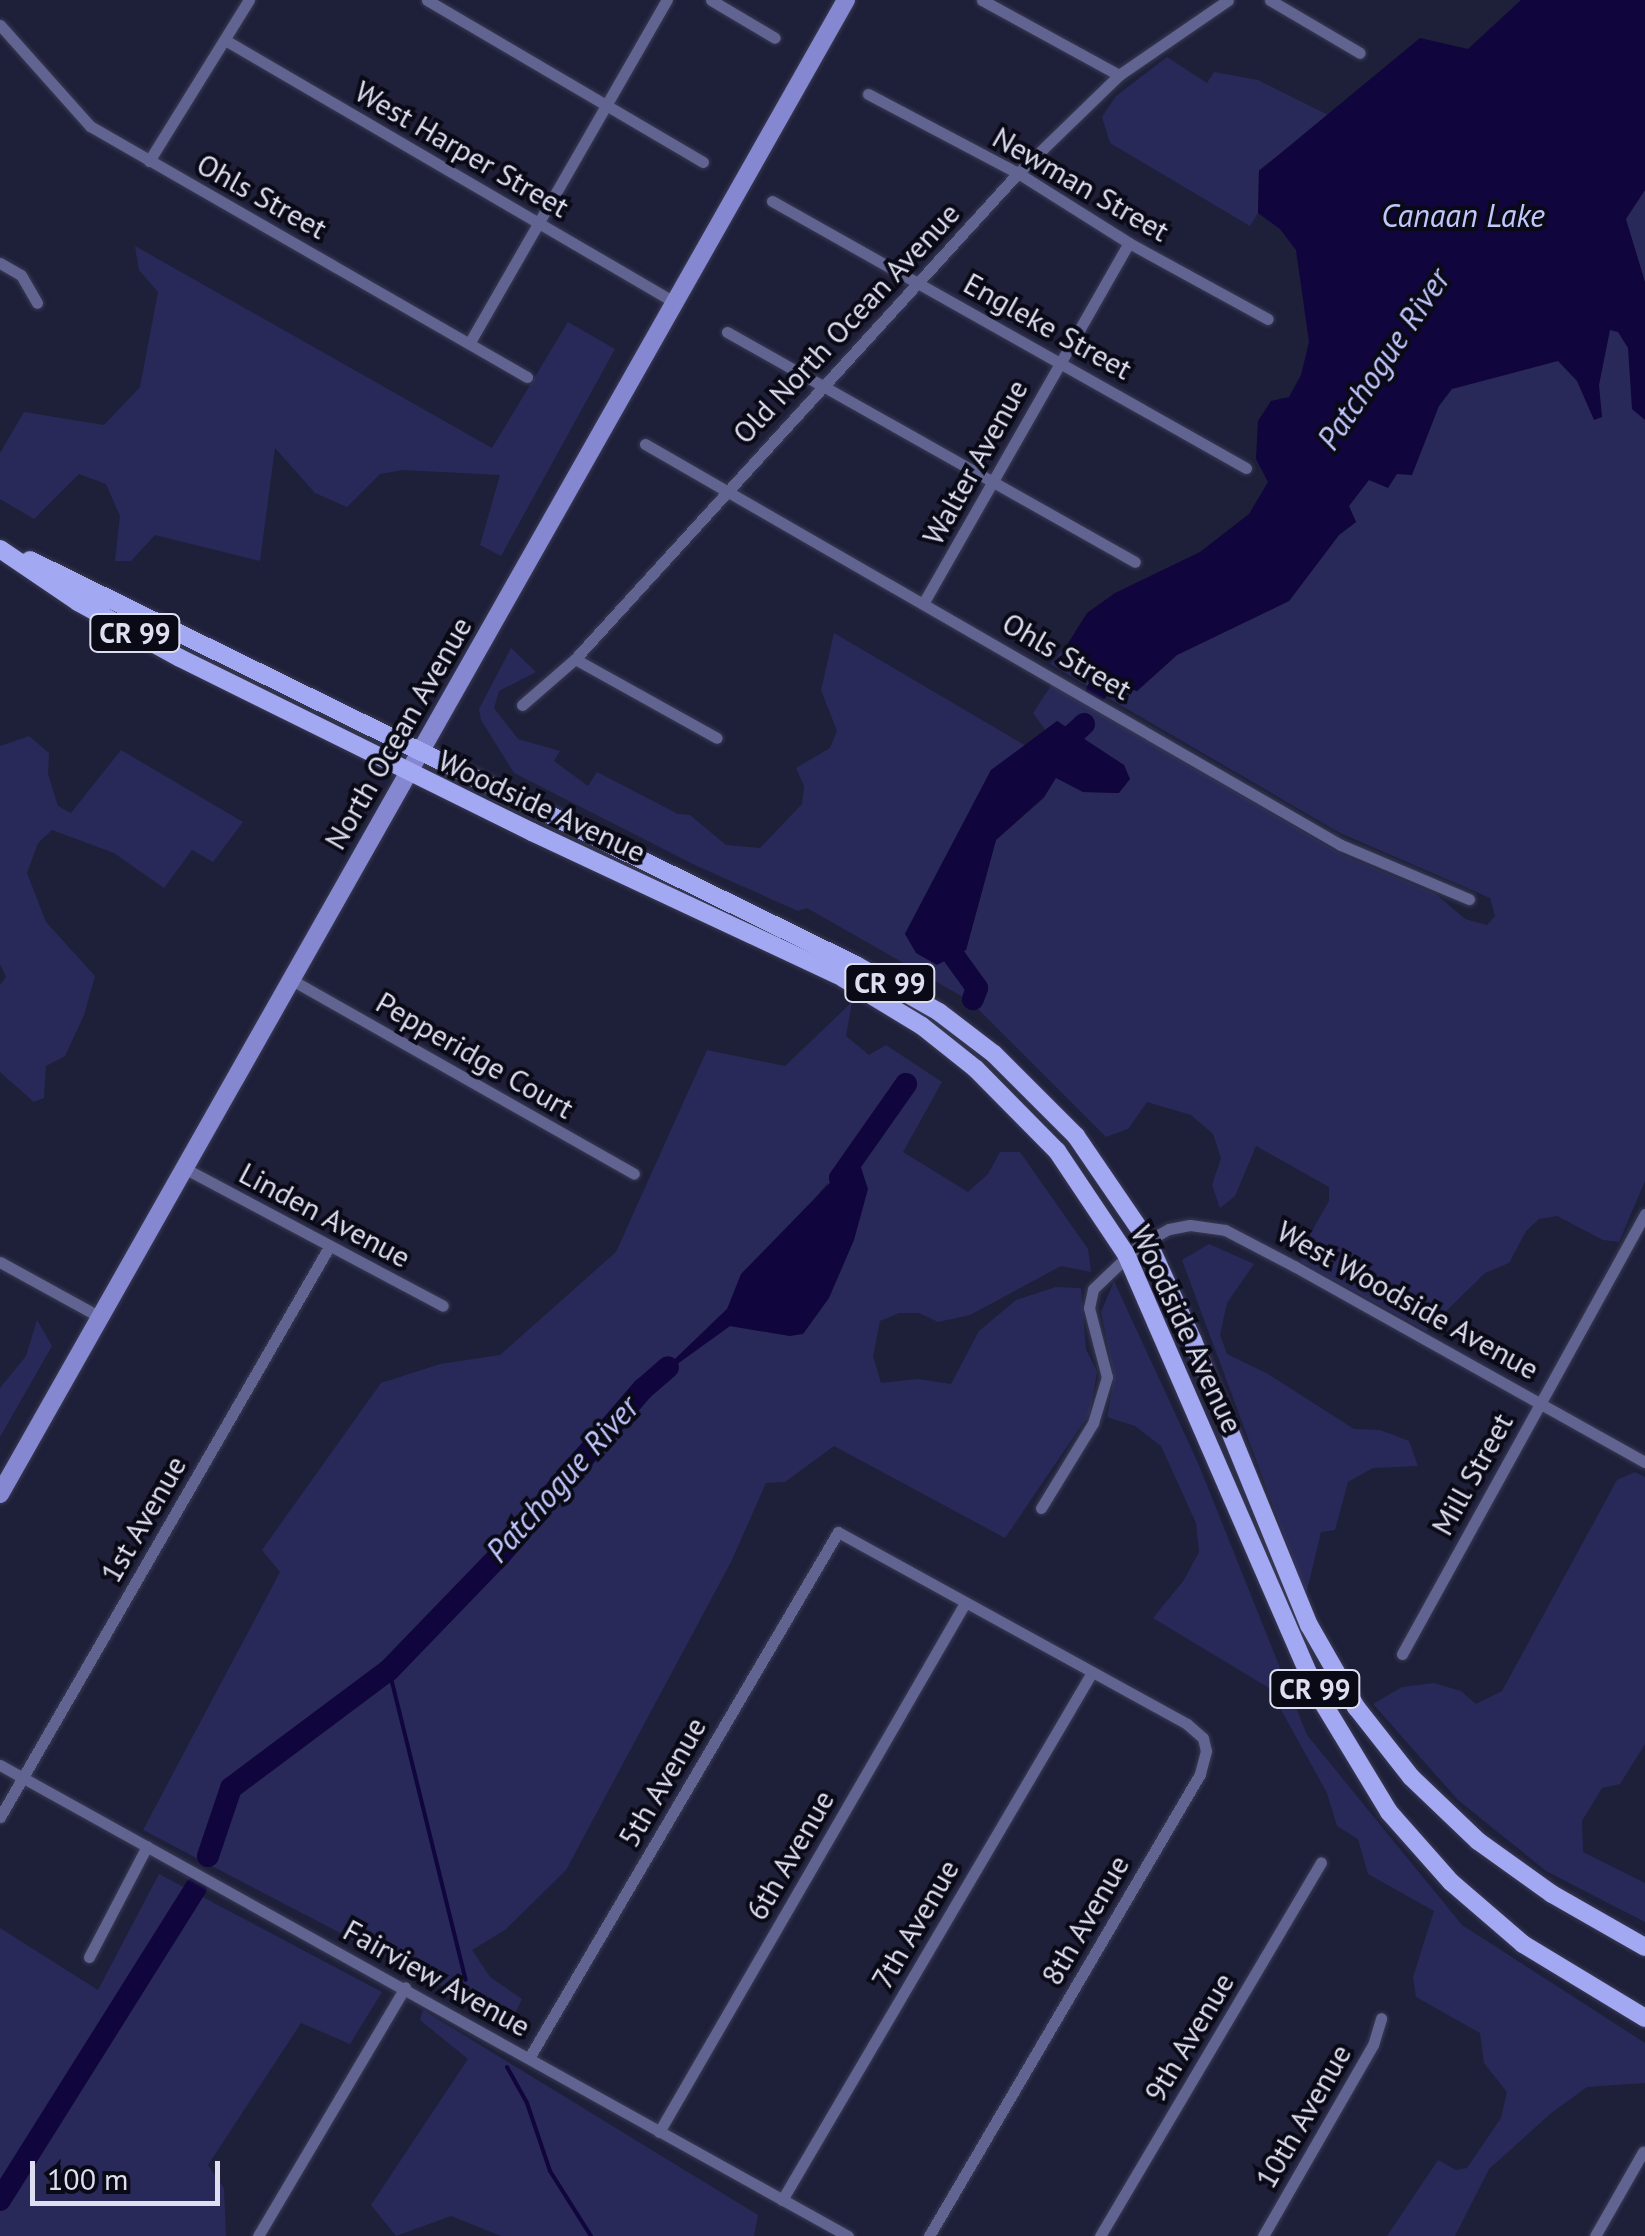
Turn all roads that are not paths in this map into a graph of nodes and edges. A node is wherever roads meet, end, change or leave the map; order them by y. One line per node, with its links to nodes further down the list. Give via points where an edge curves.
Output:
1 (249, 0): 11 (street)
2 (427, 0): 15 (street)
3 (667, 0): 15 (street)
4 (711, 0): 10 (street)
5 (846, 0): 24 (main road, North Ocean Avenue)
6 (1228, 0): 13 (street, Old North Ocean Avenue)
7 (1270, 0): 12 (street)
8 (986, 1): 13 (street)
9 (0, 26): 16 (street, Ohls Street, via 80,119)
10 (775, 38)
11 (224, 40): 16 (street); 20 (street, West Harper Street)
12 (1360, 53)
13 (1119, 75): 18 (street, Old North Ocean Avenue)
14 (868, 94): 18 (street, Newman Street)
15 (606, 104): 17 (street); 20 (street)
16 (149, 161): 28 (street, Ohls Street)
17 (703, 162)
18 (1018, 174): 21 (street, Newman Street); 23 (street, Old North Ocean Avenue)
19 (772, 201): 23 (street, Engleke Street)
20 (540, 224): 24 (street, West Harper Street); 28 (street)
21 (1130, 243): 26 (street, Newman Street); 29 (street, Walter Avenue)
22 (0, 263): 25 (street, via 21,276)
23 (919, 282): 29 (street, Engleke Street); 31 (street, Old North Ocean Avenue)
24 (674, 302): 42 (main road, North Ocean Avenue)
25 (37, 303)
26 (1268, 319)
27 (727, 332): 31 (street)
28 (470, 342): 30 (street, Ohls Street)
29 (1060, 361): 33 (street, Engleke Street); 34 (street, Walter Avenue)
30 (528, 376)
31 (824, 386): 34 (street); 35 (street, Old North Ocean Avenue)
32 (645, 444): 35 (street, Ohls Street)
33 (1246, 468)
34 (994, 481): 37 (street); 38 (street, Walter Avenue)
35 (726, 490): 38 (street, Ohls Street); 39 (street, Old North Ocean Avenue)
36 (0, 548): 42 (main road, CR 99); 43 (main road, CR 99, via 149,642)
37 (1136, 562)
38 (924, 602): 44 (street, Ohls Street, via 1341,846)
39 (575, 659): 40 (street, Old North Ocean Avenue); 41 (street)
40 (522, 704)
41 (717, 738)
42 (420, 750): 43 (main road, North Ocean Avenue); 49 (main road, Woodside Avenue / CR 99, via 939,1012 1062,1119 1105,1174)
43 (408, 772): 45 (main road, North Ocean Avenue); 49 (main road, Woodside Avenue / CR 99, via 802,957 922,1026 1042,1134)
44 (1470, 899)
45 (290, 979): 46 (main road, North Ocean Avenue); 47 (street, Pepperidge Court)
46 (184, 1168): 50 (street, Linden Avenue); 53 (main road, North Ocean Avenue)
47 (634, 1174)
48 (1645, 1214): 54 (street, Mill Street)
49 (1137, 1247): 54 (street, West Woodside Avenue, via 1190,1225 1225,1230); 57 (street, via 1098,1282 1090,1299 1107,1377 1093,1423); 66 (main road, Woodside Avenue / CR 99, via 1193,1341 1302,1611 1356,1707 1411,1777 1478,1841 1552,1894); 70 (main road, Woodside Avenue / CR 99, via 1317,1693 1363,1774 1418,1847 1486,1914 1561,1971)
50 (329, 1248): 52 (street, Linden Avenue); 62 (street, 1st Avenue)
51 (0, 1262): 53 (street)
52 (443, 1306)
53 (100, 1317): 56 (main road, North Ocean Avenue)
54 (1538, 1404): 55 (street, West Woodside Avenue); 59 (street, Mill Street)
55 (1645, 1462)
56 (0, 1494)
57 (1042, 1508)
58 (965, 1603): 60 (street); 71 (street, 5th Avenue, via 838,1532); 72 (street, 6th Avenue)
59 (1402, 1654)
60 (1091, 1674): 74 (street, 7th Avenue); 77 (street, 8th Avenue, via 1203,1738 1200,1774)
61 (0, 1765): 62 (street, Fairview Avenue)
62 (22, 1777): 63 (street, 1st Avenue); 64 (street, Fairview Avenue)
63 (0, 1817)
64 (147, 1846): 67 (street); 68 (street, Fairview Avenue)
65 (1321, 1862): 78 (street, 9th Avenue)
66 (1645, 1947)
67 (88, 1957)
68 (405, 1987): 71 (street, Fairview Avenue); 75 (street)
69 (1380, 2018): 79 (street, 10th Avenue, via 1373,2045)
70 (1645, 2018)
71 (529, 2058): 72 (street, Fairview Avenue)
72 (659, 2132): 74 (street, Fairview Avenue)
73 (1643, 2152): 80 (street)
74 (782, 2200): 76 (street, Fairview Avenue)
75 (258, 2236)
76 (848, 2236)
77 (929, 2236)
78 (1100, 2236)
79 (1262, 2236)
80 (1595, 2236)

